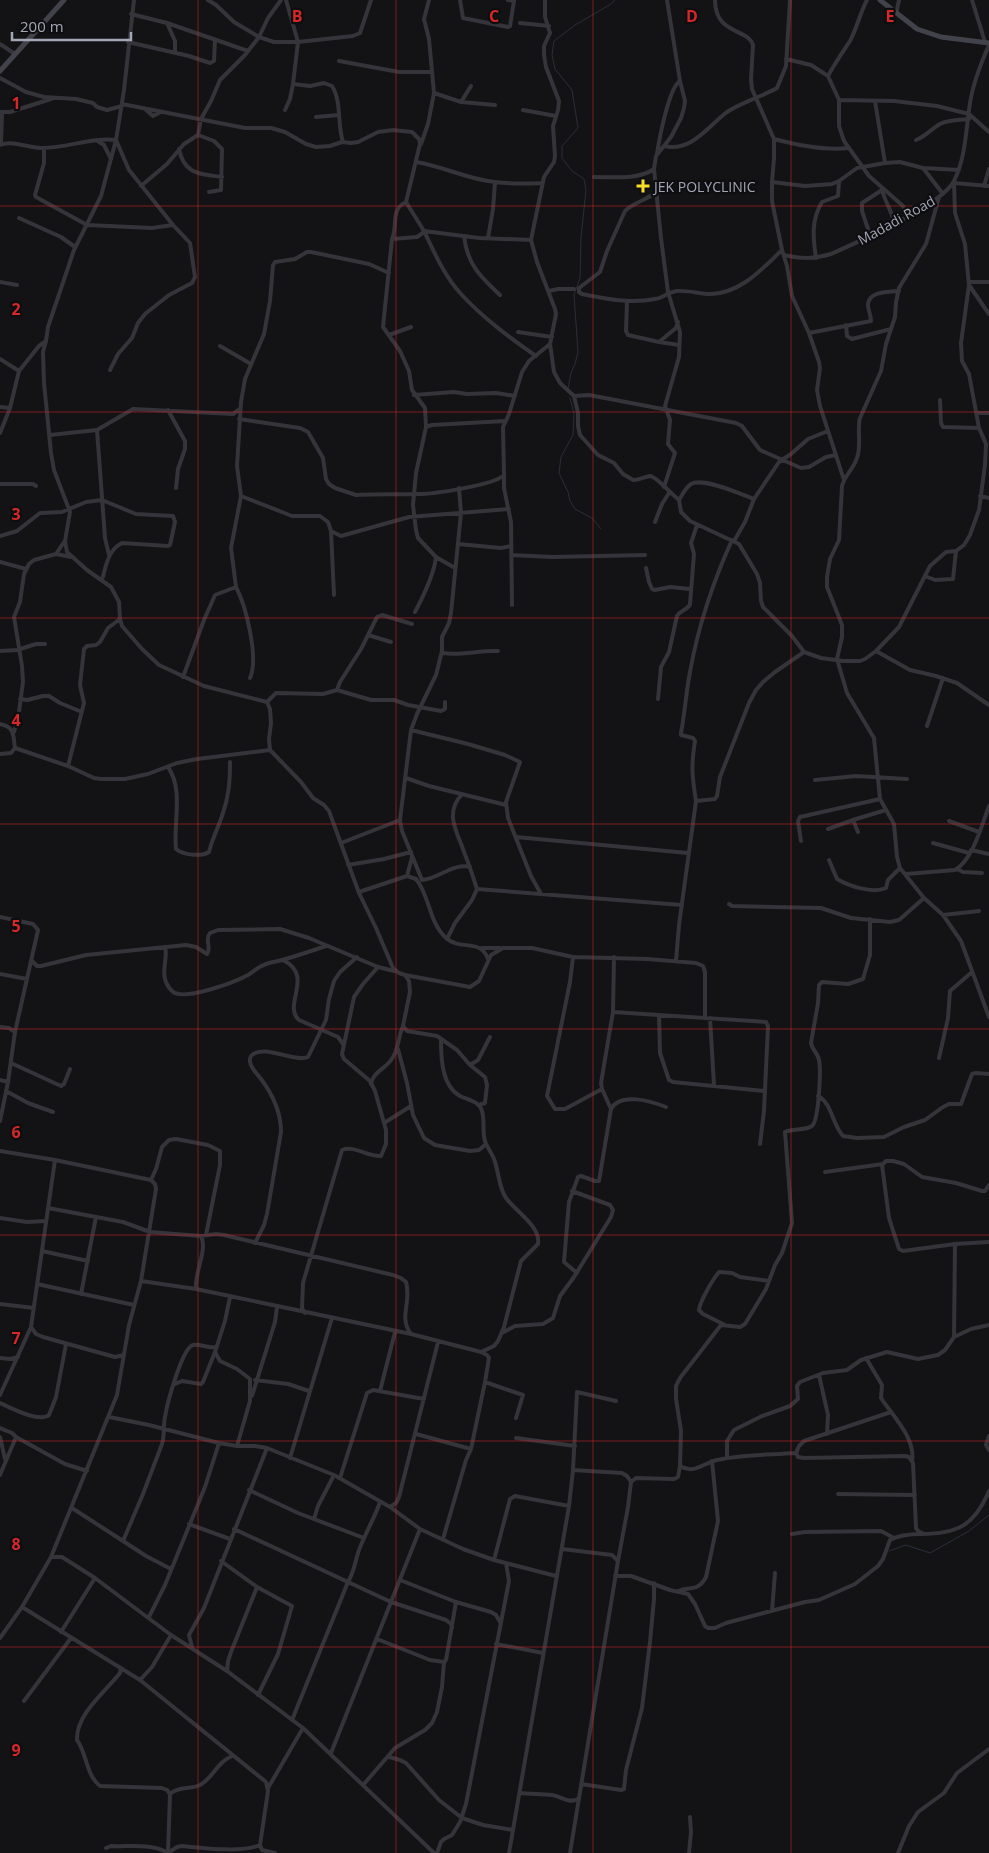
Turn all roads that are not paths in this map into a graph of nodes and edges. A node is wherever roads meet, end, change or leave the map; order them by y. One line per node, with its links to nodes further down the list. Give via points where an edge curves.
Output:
1 (64, 0): 32 (main road)
2 (134, 0): 19 (street)
3 (208, 0): 24 (street, via 234,22)
4 (281, 0): 24 (street)
5 (286, 0): 27 (street)
6 (371, 0): 27 (street, via 360,33)
7 (429, 0): 36 (street, via 424,18)
8 (460, 0): 18 (street, via 463,18 508,27)
9 (508, 0): 18 (street)
10 (545, 0): 23 (street, via 545,17)
11 (667, 0): 39 (street)
12 (715, 0): 44 (street, via 721,21 752,40 751,79)
13 (790, 0): 33 (street)
14 (867, 0): 37 (street, via 850,41)
15 (880, 0): 20 (main road)
16 (898, 0): 20 (street)
17 (972, 0): 28 (street)
18 (514, 1)
19 (131, 14): 21 (street); 26 (street)
20 (896, 14): 28 (main road, via 917,29 942,37)
21 (167, 23): 25 (street); 31 (street)
22 (520, 23): 23 (street)
23 (549, 26): 54 (street, via 544,55 558,101)
24 (259, 37): 27 (street, via 274,42); 30 (street)
25 (215, 40): 30 (street); 31 (street, via 214,61 210,63)
26 (128, 42): 31 (street); 48 (street)
27 (298, 42): 40 (street)
28 (988, 43): 56 (street, Madadi Road, via 970,102)
29 (0, 44): 32 (street)
30 (248, 51): 57 (street, via 220,80)
31 (175, 52)
32 (15, 54): 35 (main road)
33 (786, 59): 37 (street, via 811,65); 44 (street, via 784,75 777,88)
34 (339, 61): 36 (street, via 399,72)
35 (0, 71)
36 (432, 72): 42 (street)
37 (828, 76): 45 (street)
38 (0, 78): 43 (street, via 26,92)
39 (680, 81): 67 (street, via 684,108); 71 (street, via 672,90)
40 (293, 84): 50 (street); 53 (street, via 310,86 324,83 332,86)
41 (471, 86): 47 (street)
42 (434, 93): 47 (street); 66 (street, via 426,133)
43 (53, 98): 48 (street, via 76,99 107,110); 52 (street)
44 (755, 98): 60 (street); 67 (street, via 727,112 688,144 672,148)
45 (839, 100): 46 (street); 69 (street, via 840,126)
46 (875, 101): 56 (street, via 937,106); 75 (street)
47 (461, 102): 49 (street)
48 (122, 105): 57 (street); 62 (street)
49 (495, 105)
50 (285, 110)
51 (523, 110): 54 (street)
52 (1, 112): 65 (street)
53 (338, 115): 55 (street); 64 (street)
54 (556, 116): 87 (street, via 553,126 554,162)
55 (316, 117)
56 (969, 117): 58 (street); 63 (street, via 944,122); 81 (street, Madadi Road)
57 (201, 119): 59 (street); 64 (street, via 245,128 278,130 316,147)
58 (989, 132)
59 (198, 135): 70 (street); 82 (street, via 221,147)
60 (774, 139): 69 (street, via 790,144); 86 (street)
61 (96, 140): 62 (street); 68 (street); 72 (street, via 104,146)
62 (116, 140): 72 (street); 89 (street, via 129,170)
63 (916, 140)
64 (343, 142): 66 (street, via 351,143 378,132 402,130 412,132)
65 (1, 144): 68 (street)
66 (420, 144): 74 (street)
67 (664, 146): 71 (street)
68 (44, 148): 99 (street, via 44,163 35,195)
69 (848, 148): 73 (street)
70 (179, 150): 82 (street, via 190,170); 89 (street)
71 (656, 156): 79 (street)
72 (111, 159): 99 (street, via 101,196)
73 (859, 161): 76 (street); 77 (street)
74 (416, 162): 85 (street); 95 (street)
75 (885, 163): 76 (street); 78 (street, via 900,162)
76 (863, 167): 77 (street); 91 (street)
77 (856, 168): 84 (street)
78 (923, 168): 81 (street); 94 (street)
79 (654, 169): 83 (street, via 635,176); 92 (street)
80 (989, 169): 90 (street)
81 (959, 170): 88 (street, Madadi Road)
82 (222, 177): 93 (street, via 221,190)
83 (594, 178)
84 (839, 181): 86 (street, via 818,186); 109 (street, via 838,196 822,202 814,220)
85 (495, 182): 87 (street, via 518,185); 104 (street)
86 (772, 182): 108 (street, via 772,201)
87 (542, 183): 106 (street)
88 (954, 183): 90 (street); 94 (street, Madadi Road); 113 (street, via 955,213 965,244)
89 (141, 186): 100 (street)
90 (987, 186)
91 (882, 189): 96 (street, via 903,206); 98 (street, via 893,212); 102 (street, via 862,203)
92 (657, 191): 118 (street); 120 (street, via 629,207 600,272 579,288 582,294)
93 (209, 192)
94 (941, 195): 96 (street, Madadi Road); 117 (street, via 926,244)
95 (406, 202): 101 (street); 105 (street, via 396,210 396,230)
96 (906, 217): 98 (street, Madadi Road)
97 (19, 218): 107 (street)
98 (894, 223): 102 (street, Madadi Road)
99 (86, 225): 100 (street, via 152,228); 107 (street)
100 (173, 225): 138 (street, via 190,243 195,279 146,314)
101 (424, 231): 103 (street); 105 (street, via 417,237); 135 (street, via 460,293 494,326)
102 (870, 235): 109 (street, Madadi Road)
103 (464, 236): 104 (street); 119 (street, via 469,260)
104 (488, 238): 106 (street)
105 (392, 239): 110 (street)
106 (531, 240): 116 (street)
107 (75, 247): 130 (street)
108 (783, 252): 109 (street, Madadi Road, via 800,259); 118 (street, via 756,276 729,290 713,294); 127 (street, via 792,296)
109 (816, 258)
110 (389, 273): 128 (street, via 383,327); 137 (street, via 369,264 311,252 275,262 264,334)
111 (0, 282): 114 (street)
112 (989, 282): 113 (street)
113 (969, 283): 121 (street); 149 (street, via 961,343 962,361 969,374)
114 (17, 285)
115 (574, 289): 116 (street)
116 (549, 291): 129 (street, via 556,314)
117 (899, 291): 123 (street, via 874,295 868,300 867,307 871,321); 125 (street)
118 (668, 292): 120 (street, via 657,299); 122 (street)
119 (500, 295)
120 (627, 301): 131 (street, via 627,333)
121 (989, 314)
122 (678, 322): 131 (street, via 676,328); 133 (street)
123 (846, 325): 125 (street, via 847,336 852,339); 127 (street)
124 (411, 327): 128 (street)
125 (891, 329): 163 (street, via 881,372 860,418 856,462)
126 (518, 332): 129 (street)
127 (809, 333): 157 (street, via 819,362 817,390)
128 (390, 335): 140 (street, via 407,365)
129 (552, 337): 132 (street)
130 (46, 341): 139 (street); 159 (street, via 44,383)
131 (659, 342): 133 (street)
132 (550, 344): 135 (street); 142 (street, via 557,379)
133 (679, 345): 148 (street, via 679,357 666,397)
134 (220, 346): 137 (street)
135 (536, 356): 141 (street, via 524,366)
136 (0, 358): 139 (street)
137 (251, 364): 146 (street)
138 (110, 370)
139 (19, 371): 145 (street)
140 (414, 395): 141 (street, via 454,392); 154 (street, via 425,408)
141 (516, 396): 153 (street)
142 (574, 396): 148 (street, via 589,395); 166 (street, via 578,430 585,442 598,455 614,462 629,478 639,480 652,476)
143 (940, 400): 155 (street, via 943,427)
144 (0, 408): 145 (street)
145 (10, 408): 158 (street)
146 (240, 409): 151 (street); 152 (street)
147 (168, 410): 151 (street); 156 (street, via 133,409); 167 (street, via 185,442)
148 (667, 411): 161 (street, via 736,422 760,450); 166 (street, via 670,420 668,444 675,453)
149 (976, 413): 150 (street); 155 (street)
150 (989, 413)
151 (232, 414): 152 (street)
152 (239, 419): 170 (street, via 308,432 324,458 326,479 335,488 356,495); 171 (street, via 237,466)
153 (505, 421): 154 (street); 162 (street, via 502,433)
154 (426, 427): 170 (street)
155 (979, 428): 172 (street, via 986,444)
156 (97, 430): 159 (street); 175 (street)
157 (828, 431): 160 (street); 161 (street, via 808,439)
158 (0, 433)
159 (50, 435): 177 (street, via 54,470)
160 (836, 455): 161 (street, via 804,468); 163 (street)
161 (782, 459): 174 (street)
162 (504, 475): 168 (street, via 494,482); 178 (street)
163 (844, 480): 220 (street, via 839,540 830,559 827,577 827,587 842,625)
164 (0, 484): 165 (street)
165 (36, 486)
166 (664, 487): 169 (street)
167 (176, 488)
168 (459, 488): 170 (street); 179 (street)
169 (669, 493): 176 (street); 181 (street)
170 (414, 494): 180 (street)
171 (241, 496): 183 (street, via 287,514 320,516 328,522); 204 (street, via 231,548)
172 (980, 496): 173 (street); 191 (street, via 975,525 964,545)
173 (989, 498)
174 (754, 499): 176 (street, via 698,482 688,486); 188 (street)
175 (102, 500): 177 (street); 194 (street); 194 (street, via 136,514 175,518 170,545 122,543)
176 (679, 500): 182 (street, via 680,512)
177 (69, 509): 184 (street, via 40,513 17,531); 186 (street)
178 (509, 509): 179 (street); 190 (street)
179 (461, 513): 180 (street); 189 (street)
180 (415, 516): 185 (street); 197 (street, via 418,538)
181 (655, 522)
182 (697, 525): 188 (street); 205 (street, via 691,543 694,554)
183 (330, 531): 185 (street); 187 (street)
184 (0, 536)
185 (341, 536): 187 (street)
186 (65, 541): 192 (street); 196 (street)
187 (330, 541): 206 (street)
188 (733, 541): 219 (street, via 742,548 757,574 763,607); 248 (street, via 722,561 704,614 680,733 695,741 692,783)
189 (458, 544): 190 (street); 199 (street)
190 (511, 546): 195 (street)
191 (956, 551): 202 (street, via 946,552 930,566); 202 (street, via 953,580 935,580)
192 (56, 554): 196 (street); 201 (street, via 40,558)
193 (645, 554): 195 (street)
194 (109, 555): 203 (street)
195 (511, 555): 207 (street)
196 (71, 557): 203 (street)
197 (436, 557): 199 (street); 208 (street)
198 (0, 562): 201 (street)
199 (455, 568): 216 (street, via 451,613 442,638)
200 (646, 568): 205 (street, via 652,589)
201 (26, 569): 214 (street, via 14,617)
202 (925, 576): 218 (street, via 899,627)
203 (102, 580): 209 (street, via 111,587 120,602)
204 (236, 587): 221 (street, via 215,595); 222 (street, via 251,639)
205 (690, 589): 226 (street, via 690,606 677,616 669,652 661,667)
206 (334, 595)
207 (512, 606)
208 (415, 612)
209 (120, 619): 221 (street, via 122,626 149,656); 231 (street, via 108,628 100,642 84,649 80,685 84,696)
210 (412, 624): 211 (street, via 382,615 375,619)
211 (368, 636): 212 (street); 224 (street)
212 (391, 642)
213 (45, 644): 214 (street)
214 (20, 649): 215 (street); 225 (street, via 23,682)
215 (0, 651)
216 (442, 651): 217 (street, via 452,654); 230 (street, via 436,675)
217 (498, 651)
218 (876, 651): 220 (street, via 860,661); 223 (street, via 910,670)
219 (804, 652): 220 (street); 248 (street, via 762,682 756,690 721,776 716,799)
220 (837, 659): 242 (street, via 847,692 874,738)
221 (183, 677): 227 (street, via 204,686)
222 (250, 678)
223 (943, 678): 229 (street, via 970,690); 233 (street)
224 (337, 690): 227 (street, via 323,694 276,693); 230 (street, via 371,700 394,700)
225 (20, 699): 231 (street, via 49,696); 235 (street)
226 (658, 699)
227 (267, 702): 237 (street, via 271,723)
228 (445, 702): 230 (street, via 443,711)
229 (989, 704)
230 (420, 707): 234 (street)
231 (82, 712): 240 (street)
232 (0, 724): 235 (street)
233 (927, 726)
234 (411, 730): 243 (street); 249 (street, via 518,761)
235 (14, 732): 236 (street)
236 (15, 748): 238 (street, via 11,753); 240 (street)
237 (270, 750): 241 (street, via 197,759); 260 (street, via 313,798 324,805)
238 (0, 754)
239 (230, 762): 241 (street, via 226,803 209,852 204,855 176,849 177,803 174,780)
240 (68, 766): 241 (street, via 101,779 125,779)
241 (168, 767)
242 (878, 776): 244 (street); 245 (street); 247 (street)
243 (406, 778): 246 (street); 252 (street)
244 (907, 779)
245 (815, 780)
246 (462, 794): 249 (street); 268 (street, via 456,801 453,815 455,830)
247 (880, 799): 251 (street); 259 (street, via 800,817)
248 (696, 801): 263 (street)
249 (506, 805): 258 (street)
250 (989, 806): 257 (street)
251 (886, 810): 253 (street); 269 (street, via 894,824)
252 (400, 820): 260 (street); 264 (street)
253 (853, 820): 255 (street); 256 (street)
254 (948, 821): 257 (street)
255 (828, 829)
256 (858, 832)
257 (980, 832): 262 (street)
258 (516, 838): 263 (street); 276 (street)
259 (801, 841)
260 (341, 843): 267 (street)
261 (933, 843): 262 (street)
262 (970, 852): 265 (street); 270 (street)
263 (688, 853): 279 (street)
264 (412, 854): 267 (street); 268 (street, via 422,880 460,866); 273 (street)
265 (989, 854)
266 (830, 860): 269 (street, via 837,879 867,889 883,890)
267 (348, 864): 275 (street)
268 (470, 867): 274 (street)
269 (900, 868): 272 (street)
270 (957, 868): 271 (street, via 963,872); 272 (street)
271 (982, 873)
272 (906, 874): 277 (street)
273 (407, 876): 275 (street); 284 (street, via 420,883 434,919)
274 (477, 889): 276 (street); 284 (street)
275 (358, 892): 297 (street)
276 (541, 894): 279 (street)
277 (924, 898): 281 (street); 283 (street, via 896,922)
278 (729, 904): 283 (street, via 821,908 851,918)
279 (682, 905): 295 (street)
280 (979, 911): 281 (street)
281 (943, 915): 298 (street, via 961,941)
282 (0, 917): 294 (street, via 37,927)
283 (870, 919): 328 (street, via 870,955 864,980 848,984 822,982 819,985 810,1043 819,1059)
284 (447, 940): 287 (street)
285 (326, 946): 286 (street, via 288,930 265,928 210,933 207,954 192,946); 289 (street); 293 (street)
286 (165, 947): 293 (street, via 163,970 171,990 177,994 208,990 249,975 263,965); 294 (street, via 86,955 41,966)
287 (482, 948): 288 (street); 292 (street)
288 (503, 948): 290 (street, via 532,948); 292 (street)
289 (357, 957): 296 (street); 308 (street, via 334,981)
290 (573, 957): 291 (street); 325 (street, via 547,1096 555,1109 565,1109)
291 (614, 957): 295 (street); 302 (street)
292 (488, 959): 300 (street, via 479,981 470,987)
293 (282, 960): 308 (street, via 292,967 298,981 293,1009 295,1016)
294 (32, 961): 301 (street)
295 (676, 961): 305 (street, via 703,966)
296 (378, 967): 297 (street); 310 (street, via 354,997)
297 (397, 972): 300 (street)
298 (972, 972): 304 (street); 316 (street, via 950,991)
299 (0, 974): 301 (street)
300 (404, 975): 306 (street, via 410,985)
301 (27, 979): 309 (street)
302 (613, 1012): 303 (street); 325 (street)
303 (659, 1015): 305 (street); 324 (street, via 660,1053 669,1080 677,1084)
304 (989, 1017)
305 (708, 1018): 324 (street); 327 (street, via 766,1022)
306 (403, 1026): 313 (street, via 407,1031 433,1035); 315 (street)
307 (0, 1027): 309 (street)
308 (322, 1030): 311 (street); 353 (street, via 304,1059 263,1052 251,1056 251,1066 276,1103 281,1124 267,1214)
309 (15, 1032): 317 (street)
310 (346, 1033): 311 (street); 314 (street)
311 (338, 1037): 314 (street)
312 (490, 1037): 318 (street, via 478,1060)
313 (441, 1041): 318 (street, via 457,1050); 329 (street, via 442,1061 449,1084 455,1092)
314 (343, 1044): 323 (street, via 344,1058)
315 (398, 1049): 323 (street, via 373,1077); 330 (street)
316 (939, 1058)
317 (12, 1063): 319 (street, via 61,1086); 322 (street)
318 (470, 1065): 329 (street, via 486,1081 486,1100)
319 (70, 1069)
320 (989, 1074): 328 (street, via 972,1074 961,1104 943,1107 925,1120 904,1126 884,1137 843,1136 826,1100)
321 (0, 1080): 322 (street)
322 (8, 1082): 326 (street)
323 (371, 1084): 335 (street)
324 (714, 1085): 327 (street)
325 (602, 1089): 332 (street)
326 (6, 1091): 333 (street); 334 (street)
327 (765, 1091): 337 (street)
328 (818, 1096): 360 (street, via 814,1125 785,1132 792,1223)
329 (479, 1105): 336 (street)
330 (411, 1106): 335 (street); 336 (street, via 419,1129 428,1142 470,1151 479,1150)
331 (666, 1107): 332 (street, via 620,1100)
332 (611, 1109): 344 (street, via 599,1181 578,1177)
333 (53, 1112)
334 (0, 1121)
335 (384, 1123): 356 (street, via 387,1137 381,1156 348,1148 342,1150)
336 (486, 1144): 376 (street, via 495,1160 506,1198 525,1217 539,1240 521,1261)
337 (760, 1144)
338 (0, 1151): 339 (street)
339 (55, 1160): 342 (street); 345 (street)
340 (883, 1164): 341 (street); 343 (street, via 893,1161 904,1164 922,1177 956,1182 982,1191); 354 (street, via 889,1218 900,1249)
341 (825, 1172)
342 (151, 1180): 350 (street, via 156,1189); 351 (street, via 162,1147 169,1140 208,1145 220,1151 220,1165)
343 (989, 1185)
344 (572, 1191): 358 (street, via 564,1259 565,1264); 358 (street, via 605,1202 613,1210)
345 (48, 1208): 346 (street); 348 (street)
346 (96, 1217): 350 (street); 357 (street)
347 (0, 1218): 348 (street); 349 (street)
348 (45, 1221): 355 (street)
349 (0, 1224)
350 (150, 1232): 351 (street); 359 (street)
351 (204, 1236): 353 (street, via 224,1236); 362 (street)
352 (989, 1242): 354 (street)
353 (255, 1243): 356 (street)
354 (956, 1244): 378 (street)
355 (42, 1251): 357 (street); 361 (street)
356 (310, 1256): 369 (street, via 303,1282); 371 (street, via 402,1278 408,1288)
357 (88, 1261): 363 (street)
358 (577, 1273): 376 (street, via 560,1296 549,1322 515,1326)
359 (141, 1281): 362 (street); 366 (street)
360 (769, 1282): 372 (street, via 743,1326); 372 (street, via 719,1272 699,1310)
361 (37, 1284): 363 (street); 368 (street)
362 (196, 1289): 364 (street)
363 (81, 1294): 366 (street)
364 (230, 1297): 367 (street); 381 (street)
365 (0, 1304): 368 (street)
366 (134, 1305): 383 (street)
367 (277, 1307): 369 (street); 393 (street)
368 (34, 1308): 374 (street)
369 (304, 1313): 370 (street)
370 (332, 1318): 375 (street); 396 (street)
371 (404, 1324): 375 (street); 377 (street)
372 (725, 1325): 426 (street, via 715,1332 678,1381)
373 (989, 1325): 378 (street)
374 (31, 1327): 380 (street, via 36,1334); 384 (street)
375 (397, 1332): 377 (street); 397 (street)
376 (502, 1333): 382 (street, via 496,1345)
377 (411, 1334): 379 (street)
378 (954, 1337): 387 (street, via 941,1354 932,1357 918,1359 887,1352)
379 (438, 1342): 382 (street); 399 (street)
380 (66, 1344): 385 (street); 402 (street, via 56,1397 49,1415 42,1418)
381 (215, 1350): 392 (street, via 220,1361); 395 (street, via 203,1382); 395 (street, via 196,1344 190,1346 182,1358)
382 (481, 1352): 394 (street, via 488,1357)
383 (124, 1355): 385 (street); 390 (street)
384 (18, 1357): 388 (street); 389 (street)
385 (115, 1357): 390 (street)
386 (0, 1358): 388 (street)
387 (866, 1358): 391 (street, via 848,1370); 403 (street, via 881,1383 881,1398)
388 (10, 1359): 389 (street)
389 (14, 1366): 398 (street)
390 (122, 1366): 404 (street, via 117,1395)
391 (819, 1375): 409 (street, via 828,1415); 422 (street, via 798,1384 798,1397 792,1405 734,1430 727,1441)
392 (250, 1379): 393 (street); 400 (street)
393 (257, 1380): 396 (street); 400 (street)
394 (486, 1382): 405 (street, via 523,1395); 418 (street)
395 (174, 1384): 407 (street, via 164,1417)
396 (310, 1391): 421 (street)
397 (380, 1391): 399 (street); 431 (street, via 368,1393)
398 (0, 1395)
399 (424, 1398): 408 (street)
400 (250, 1401): 415 (street)
401 (616, 1401): 416 (street, via 577,1392)
402 (0, 1403)
403 (891, 1412): 409 (street); 425 (street, via 904,1429)
404 (108, 1417): 407 (street); 427 (street)
405 (516, 1418)
406 (0, 1428): 412 (street)
407 (165, 1429): 414 (street); 451 (street, via 153,1469)
408 (416, 1434): 418 (street); 439 (street, via 399,1497)
409 (827, 1434): 420 (street, via 804,1441)
410 (989, 1436): 419 (street, via 986,1445)
411 (0, 1437): 423 (street)
412 (16, 1437): 423 (street); 427 (street, via 65,1464)
413 (516, 1438): 416 (street)
414 (219, 1443): 415 (street); 442 (street)
415 (237, 1446): 417 (street)
416 (575, 1446): 428 (street)
417 (267, 1448): 421 (street); 433 (street)
418 (471, 1449): 450 (street)
419 (989, 1450)
420 (796, 1453): 422 (street); 425 (street, via 804,1458 902,1455)
421 (290, 1458): 430 (street)
422 (726, 1458): 424 (street)
423 (6, 1461): 429 (street)
424 (712, 1461): 426 (street, via 692,1469); 471 (street, via 718,1521 706,1577 702,1585)
425 (912, 1461): 436 (street)
426 (680, 1466): 432 (street, via 676,1479 636,1478)
427 (86, 1470): 440 (street)
428 (573, 1470): 432 (street, via 622,1473); 438 (street)
429 (0, 1475)
430 (334, 1475): 431 (street); 441 (street)
431 (340, 1478): 437 (street)
432 (631, 1482): 454 (street)
433 (249, 1490): 441 (street); 443 (street)
434 (989, 1491): 446 (street, via 966,1525 945,1533)
435 (838, 1494): 436 (street)
436 (915, 1495): 446 (street, via 916,1528)
437 (380, 1502): 439 (street); 447 (street)
438 (569, 1506): 453 (street); 458 (street, via 510,1498)
439 (390, 1507): 444 (street)
440 (72, 1508): 451 (street); 452 (street)
441 (314, 1519): 447 (street)
442 (189, 1524): 449 (street); 462 (street)
443 (234, 1529): 449 (street); 468 (street)
444 (420, 1529): 450 (street); 467 (street)
445 (792, 1534): 448 (street, via 881,1532)
446 (925, 1534): 448 (street)
447 (364, 1538): 468 (street)
448 (894, 1538): 475 (street, via 888,1543 878,1566 855,1584 819,1600)
449 (230, 1539): 460 (street)
450 (443, 1539): 458 (street)
451 (123, 1541): 462 (street)
452 (55, 1546): 456 (street); 457 (street)
453 (562, 1549): 455 (street); 464 (street)
454 (620, 1552): 455 (street); 459 (street)
455 (612, 1555): 459 (street)
456 (51, 1557): 457 (street); 474 (street)
457 (62, 1557): 466 (street)
458 (494, 1560): 461 (street)
459 (618, 1561): 465 (street)
460 (221, 1562): 470 (street); 485 (street, via 204,1608 189,1635)
461 (506, 1563): 464 (street); 477 (street, via 508,1581)
462 (171, 1569): 476 (street)
463 (776, 1573): 475 (street)
464 (556, 1576): 486 (street)
465 (615, 1576): 469 (street, via 631,1576); 504 (street)
466 (94, 1578): 476 (street); 479 (street)
467 (400, 1580): 472 (street); 473 (street)
468 (348, 1582): 472 (street); 493 (street)
469 (654, 1583): 471 (street); 504 (street, via 642,1708 624,1789)
470 (257, 1587): 489 (street, via 231,1652); 491 (street, via 292,1606 278,1654)
471 (676, 1592): 475 (street, via 692,1598 708,1628)
472 (391, 1602): 478 (street, via 446,1620); 483 (street)
473 (456, 1602): 477 (street, via 491,1612); 478 (street)
474 (22, 1607): 479 (street); 481 (street)
475 (772, 1611)
476 (149, 1617): 480 (street)
477 (500, 1622): 484 (street)
478 (452, 1628): 487 (street)
479 (61, 1632): 482 (street)
480 (172, 1635): 485 (street); 490 (street)
481 (0, 1638)
482 (71, 1638): 488 (street); 492 (street)
483 (377, 1639): 487 (street, via 430,1660); 497 (street)
484 (496, 1644): 486 (street); 510 (street)
485 (192, 1648): 489 (street)
486 (543, 1653): 507 (street)
487 (444, 1662): 499 (street, via 442,1687 432,1723)
488 (121, 1668): 490 (street); 506 (street, via 84,1718 77,1740 95,1782 100,1786 162,1788)
489 (228, 1671): 491 (street)
490 (140, 1680): 495 (street)
491 (258, 1695): 493 (street)
492 (24, 1701)
493 (292, 1720): 494 (street)
494 (303, 1728): 497 (street); 502 (street)
495 (224, 1749): 498 (street); 500 (street)
496 (989, 1749): 521 (street, via 957,1773 944,1793 918,1812)
497 (331, 1753): 503 (street)
498 (232, 1756): 500 (street); 501 (street)
499 (388, 1757): 503 (street); 510 (street, via 406,1763 439,1800)
500 (224, 1760): 506 (street, via 201,1784 177,1789)
501 (264, 1781): 502 (street); 505 (street)
502 (272, 1781): 505 (street)
503 (364, 1784): 517 (street)
504 (581, 1784): 508 (street)
505 (268, 1788): 512 (street)
506 (170, 1794): 515 (street)
507 (520, 1794): 508 (street); 511 (street)
508 (578, 1799): 519 (street)
509 (690, 1817): 520 (street)
510 (462, 1818): 511 (street); 517 (street, via 452,1835 441,1842)
511 (513, 1830): 518 (street)
512 (260, 1845): 514 (street, via 251,1850); 516 (street, via 262,1850)
513 (106, 1848): 515 (street, via 153,1846)
514 (221, 1851): 515 (street, via 182,1846)
515 (168, 1853)
516 (275, 1853)
517 (436, 1853)
518 (509, 1853)
519 (570, 1853)
520 (688, 1853)
521 (898, 1853)

